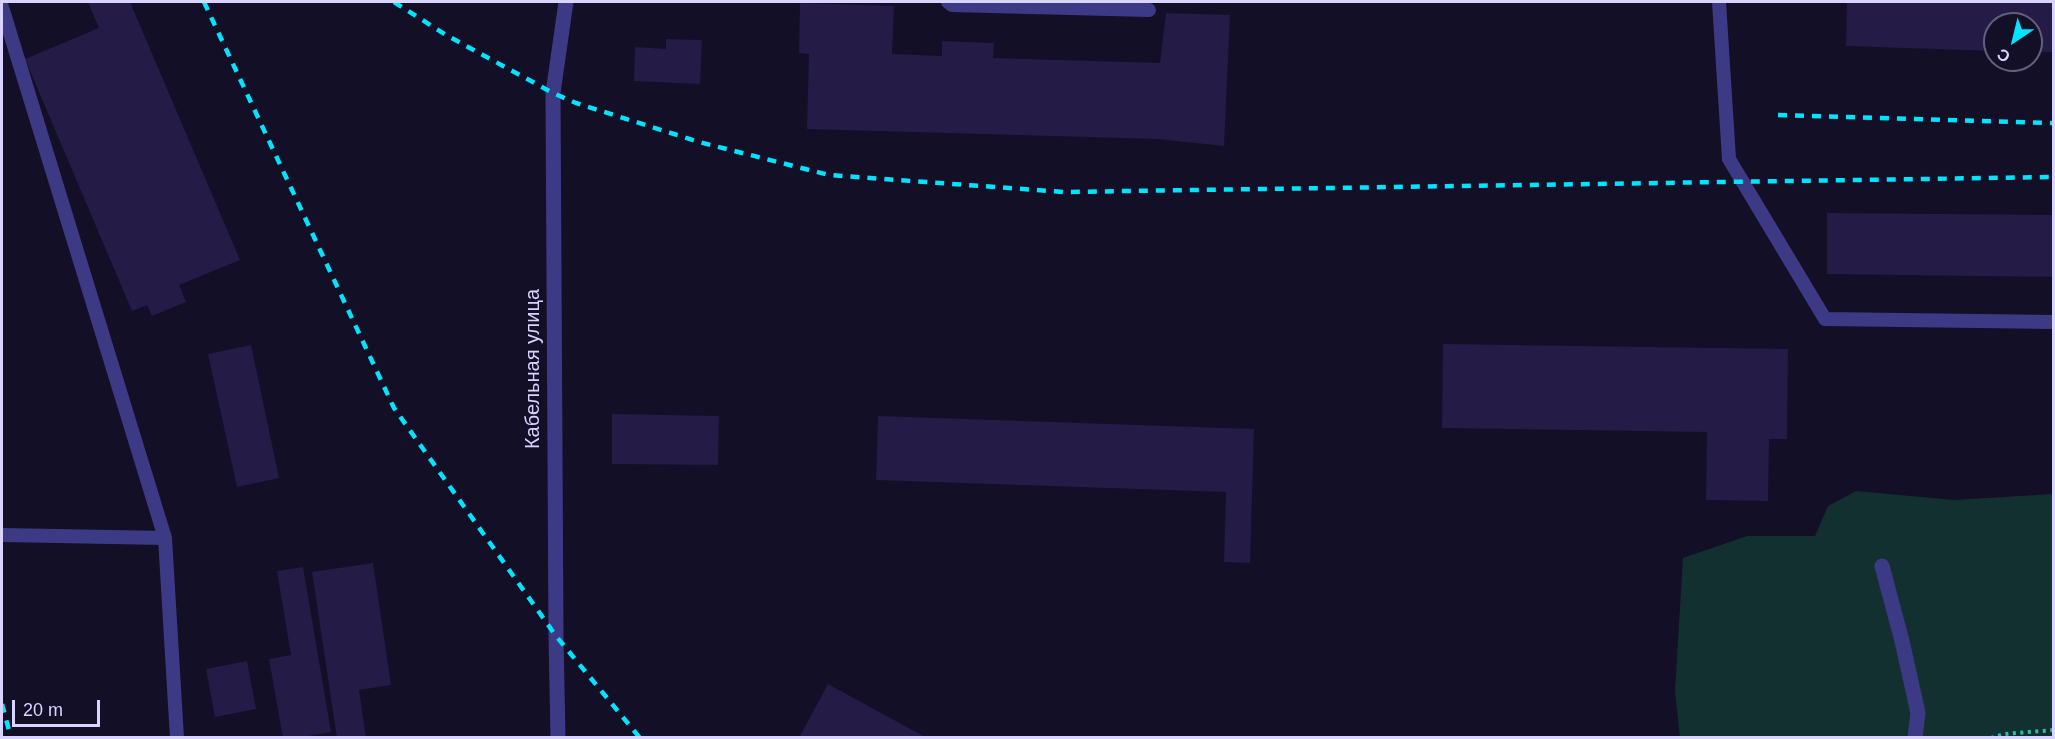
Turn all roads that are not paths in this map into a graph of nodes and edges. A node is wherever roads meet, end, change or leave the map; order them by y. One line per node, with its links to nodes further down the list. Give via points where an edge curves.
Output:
1 (566, 2): 11 (street, Кабельная улица, via 553,93)
2 (948, 2): 5 (lane)
3 (1719, 2): 6 (lane, via 1729,159 1825,319)
4 (2, 7): 8 (lane)
5 (1149, 10)
6 (2054, 322)
7 (2, 535): 8 (lane)
8 (165, 538): 10 (lane)
9 (1882, 566): 12 (street, via 1918,713)
10 (177, 738)
11 (558, 738)
12 (1915, 738)

